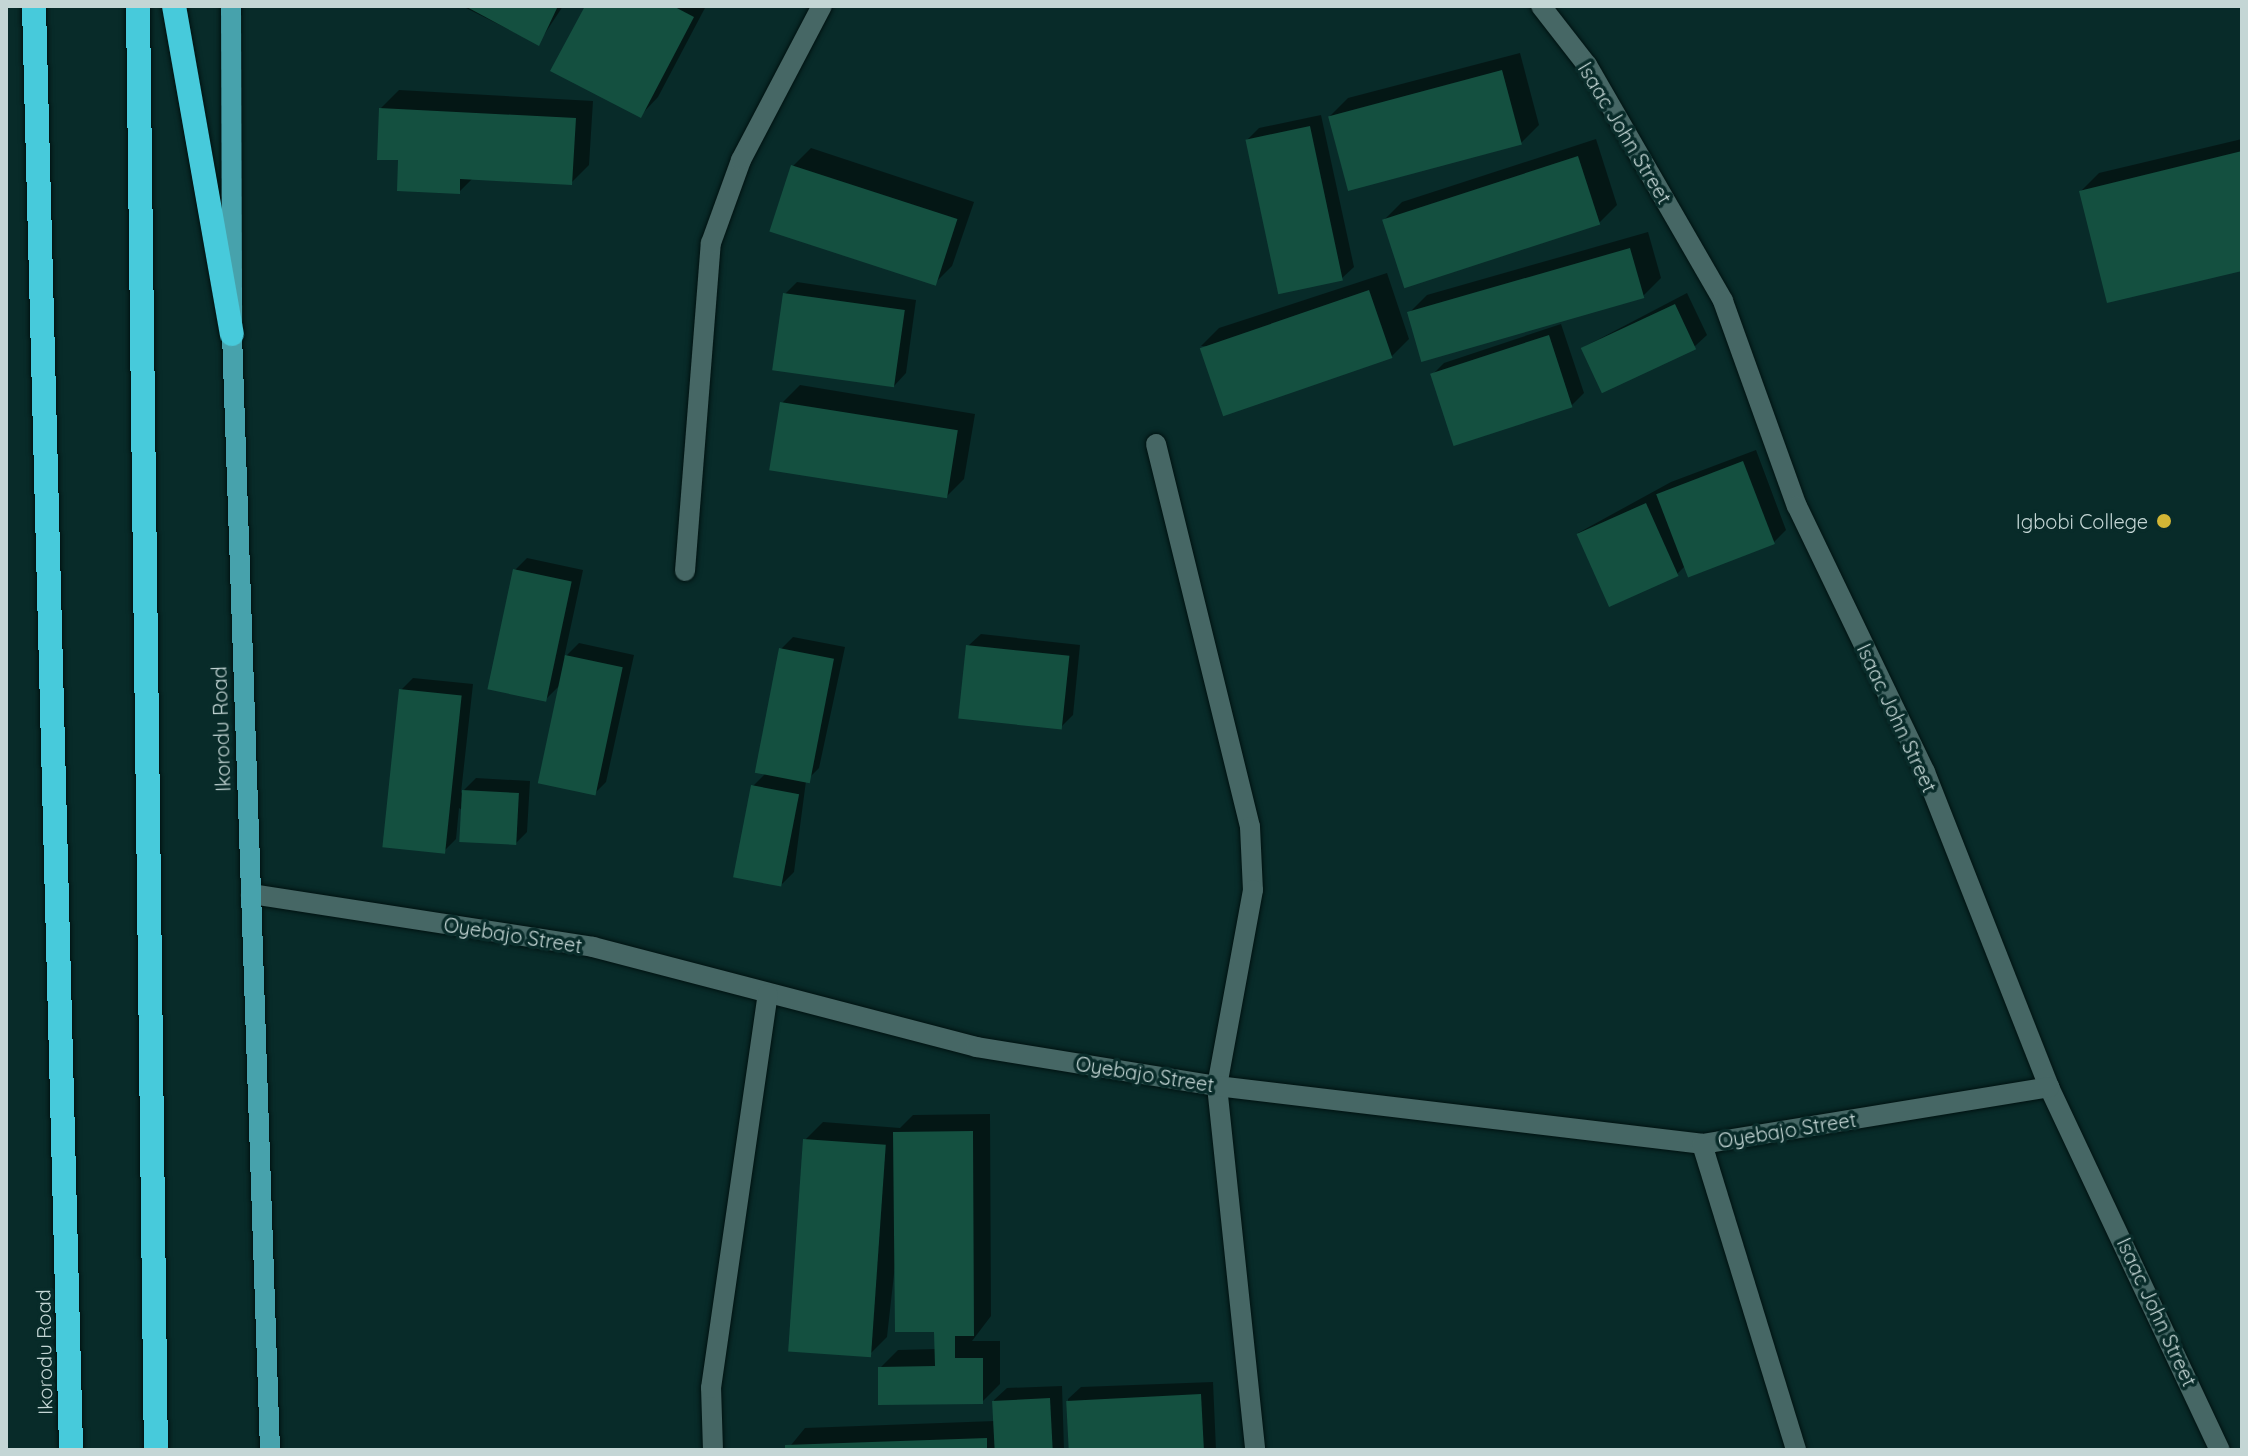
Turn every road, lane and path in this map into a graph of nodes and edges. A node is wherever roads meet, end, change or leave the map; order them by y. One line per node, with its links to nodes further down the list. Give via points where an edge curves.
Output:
1 (34, 6): 15 (highway, Ikorodu Road)
2 (138, 6): 16 (highway)
3 (174, 6): 7 (highway)
4 (231, 6): 7 (main road, Ikorodu Road)
5 (822, 6): 9 (street, via 741,160 711,243)
6 (1541, 6): 13 (street, Isaac John Street, via 1587,65 1723,301 1797,506 1925,772)
7 (232, 334): 10 (main road, Ikorodu Road)
8 (1156, 444): 12 (street, via 1250,827 1253,890)
9 (685, 571)
10 (251, 894): 11 (street, Oyebajo Street, via 593,947); 17 (main road, Ikorodu Road)
11 (768, 994): 12 (street, Oyebajo Street, via 976,1047); 18 (street, via 711,1388)
12 (1217, 1086): 14 (street, Oyebajo Street); 19 (street)
13 (2049, 1087): 14 (street, Oyebajo Street); 21 (street, Isaac John Street)
14 (1702, 1144): 20 (street)
15 (71, 1450)
16 (156, 1450)
17 (270, 1450)
18 (713, 1450)
19 (1255, 1450)
20 (1796, 1450)
21 (2220, 1450)

